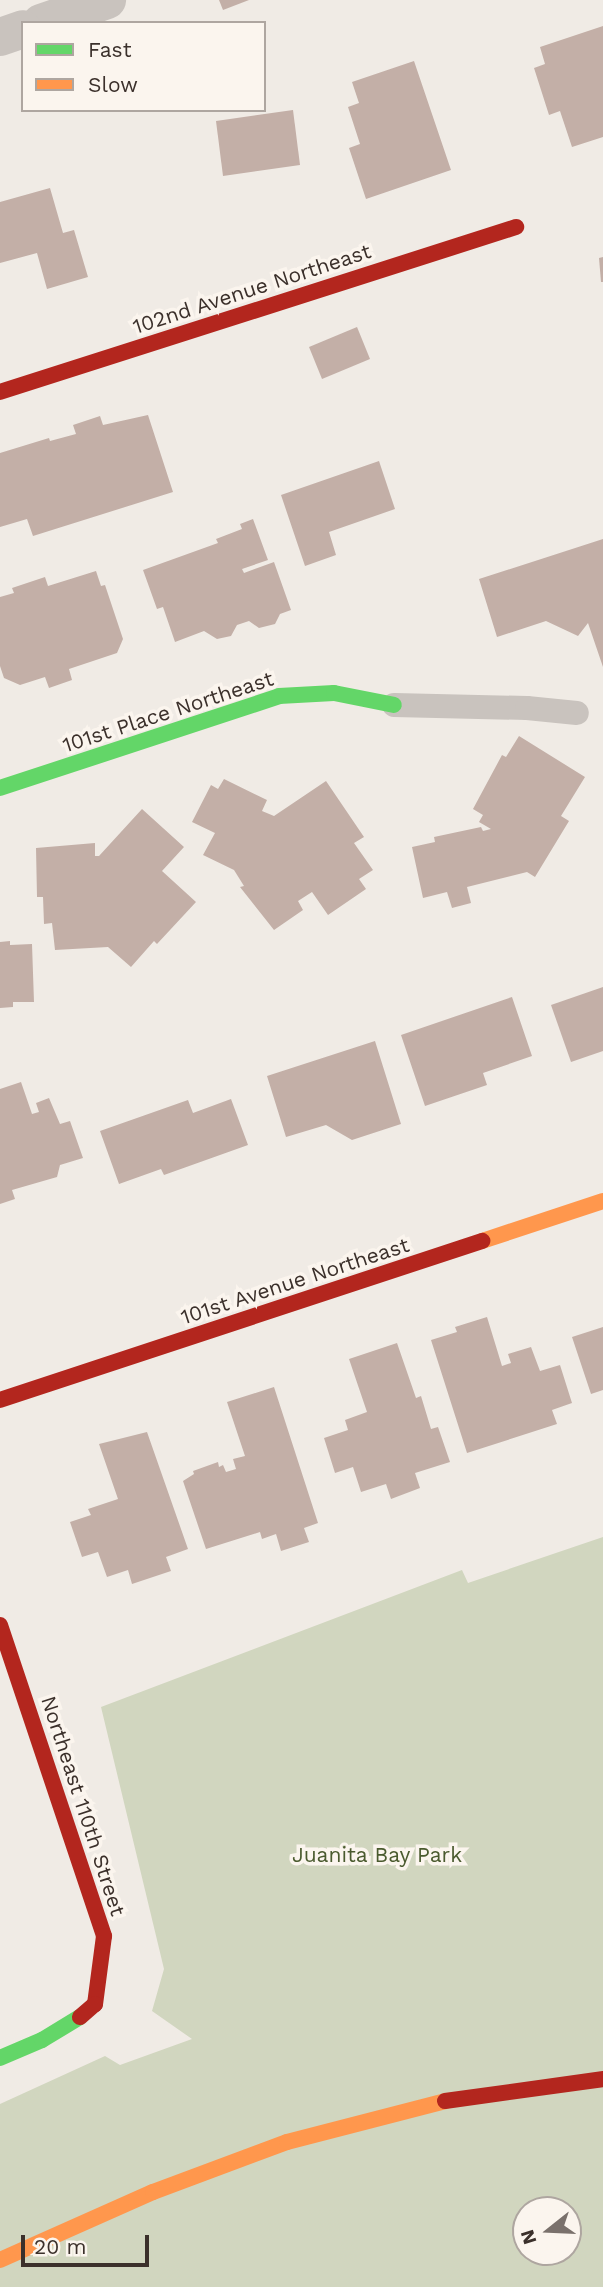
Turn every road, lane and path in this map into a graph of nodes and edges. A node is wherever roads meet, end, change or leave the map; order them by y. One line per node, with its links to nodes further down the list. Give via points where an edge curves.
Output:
1 (107, 0): 2 (street)
2 (47, 21)
3 (21, 30): 4 (street)
4 (0, 37)
5 (516, 227): 6 (street, 102nd Avenue Northeast)
6 (0, 392)
7 (394, 705): 8 (lane); 9 (street, 101st Place Northeast, via 334,693 278,696)
8 (577, 713)
9 (0, 788)
10 (603, 1201): 11 (street, 101st Avenue Northeast)
11 (0, 1400)
12 (0, 1625): 13 (street, Northeast 110th Street, via 104,1937 95,2004 64,2027)
13 (0, 2058)
14 (603, 2079): 15 (street, via 436,2102 286,2142 153,2192)
15 (0, 2260)

